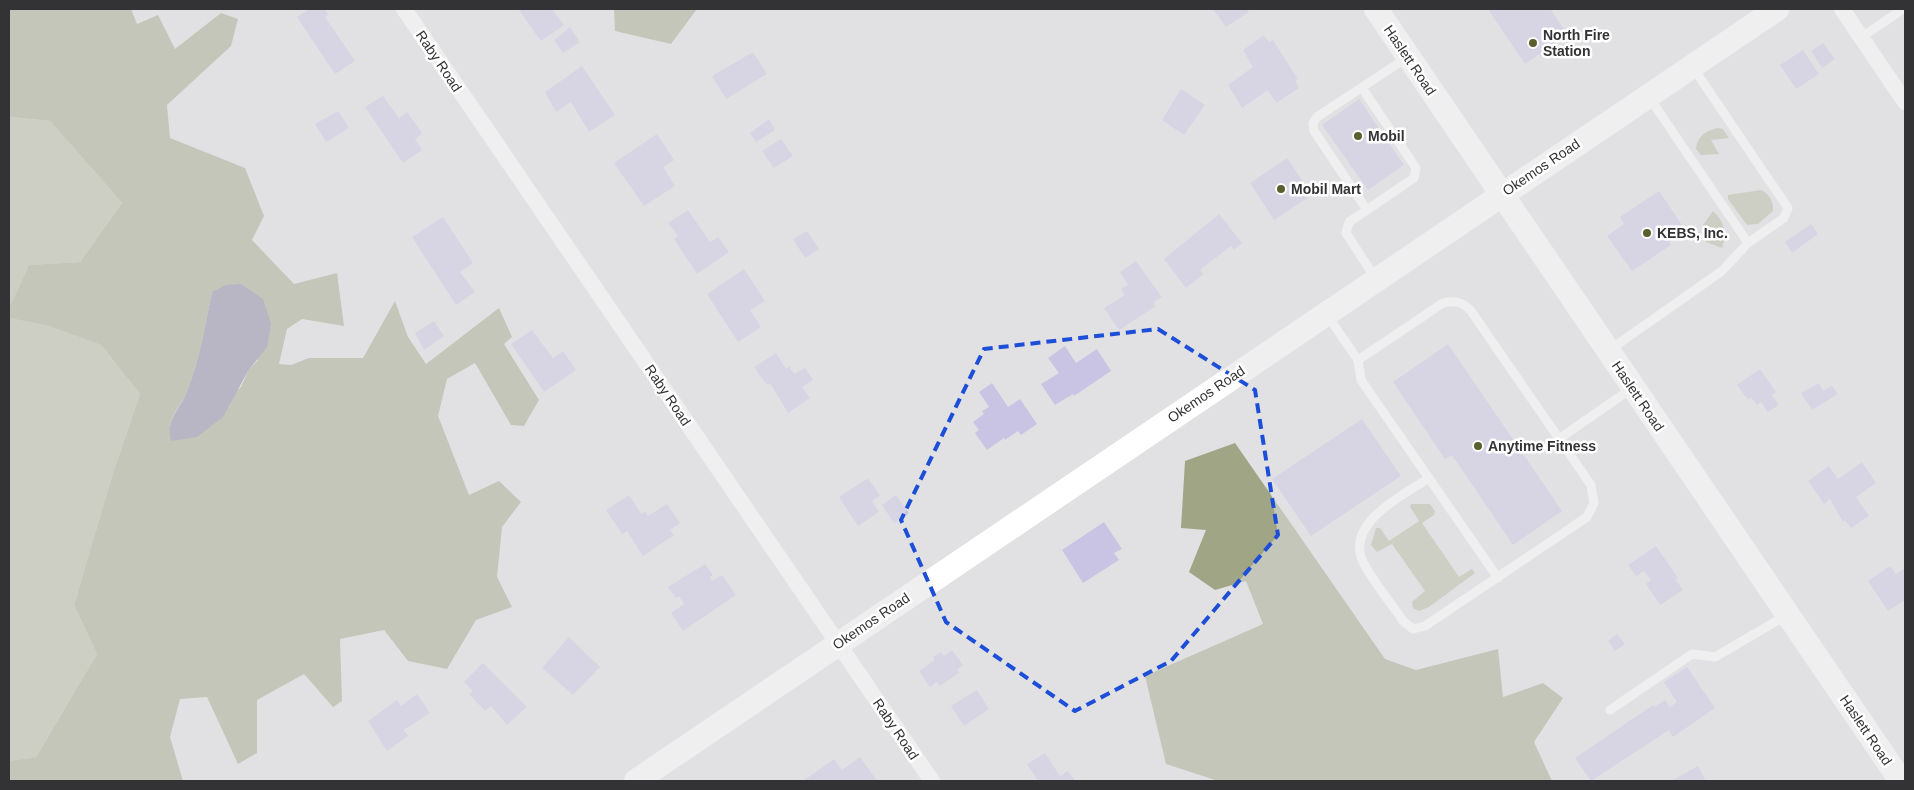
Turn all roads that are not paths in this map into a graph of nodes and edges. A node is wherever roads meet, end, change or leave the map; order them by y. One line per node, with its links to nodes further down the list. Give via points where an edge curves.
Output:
1 (404, 9): 28 (street, Raby Road)
2 (1376, 9): 7 (street, Haslett Road)
3 (1777, 9): 8 (street, Okemos Road)
4 (1842, 9): 6 (street)
5 (1904, 9): 6 (lane)
6 (1862, 37): 11 (street)
7 (1408, 57): 9 (lane); 16 (street, Haslett Road)
8 (1691, 65): 10 (street, Okemos Road); 18 (lane, via 1788,208 1784,218)
9 (1362, 88): 13 (lane, via 1317,117 1313,123 1314,131); 17 (lane, via 1379,121 1414,164 1416,174)
10 (1648, 94): 16 (street, Okemos Road); 18 (lane)
11 (1905, 102)
12 (1339, 148): 13 (lane)
13 (1330, 154): 15 (lane)
14 (1358, 176): 15 (lane)
15 (1349, 182): 17 (lane)
16 (1501, 194): 19 (street, Okemos Road); 21 (street, Haslett Road)
17 (1368, 210): 19 (lane, via 1349,222 1346,233)
18 (1748, 243): 21 (lane, via 1722,271)
19 (1376, 279): 20 (street, Okemos Road)
20 (1326, 313): 22 (lane); 28 (street, Okemos Road)
21 (1608, 352): 23 (street, Haslett Road)
22 (1358, 360): 24 (lane, via 1443,303 1462,303 1471,311); 25 (lane, via 1361,380)
23 (1632, 388): 24 (lane); 27 (street, Haslett Road)
24 (1559, 439): 26 (lane, via 1591,485 1595,497 1592,511)
25 (1429, 478): 26 (lane); 26 (lane, via 1369,521 1360,543 1361,559 1403,621 1413,629 1425,626)
26 (1498, 578)
27 (1787, 615): 29 (lane, via 1715,657 1692,654); 32 (street, Haslett Road)
28 (838, 644): 30 (street, Okemos Road); 31 (street, Raby Road)
29 (1610, 710)
30 (636, 781)
31 (932, 781)
32 (1901, 781)

